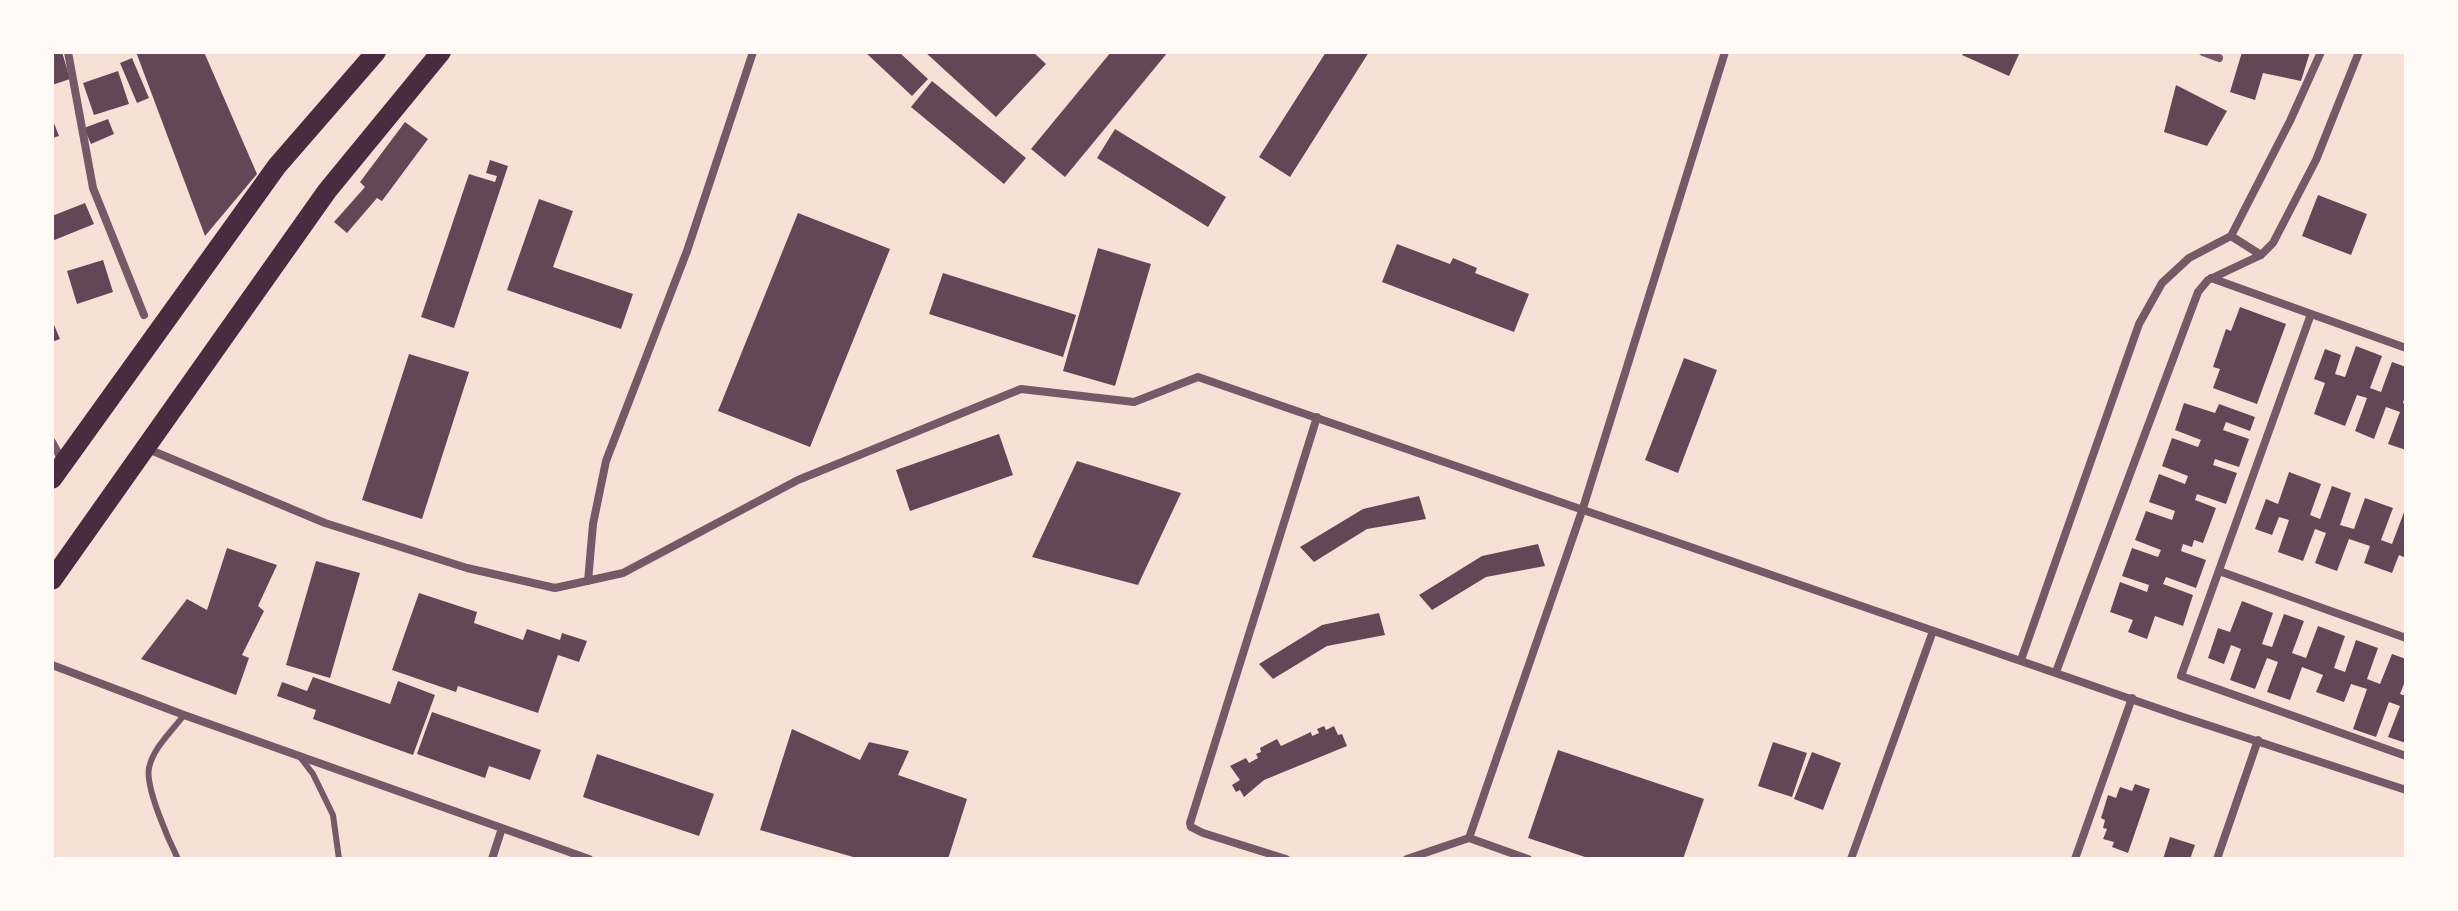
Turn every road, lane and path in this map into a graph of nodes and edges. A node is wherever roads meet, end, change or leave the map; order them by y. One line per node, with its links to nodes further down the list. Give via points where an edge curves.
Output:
1 (68, 52): 14 (street, via 93,188)
2 (376, 52): 19 (main road, via 277,166)
3 (441, 52): 18 (main road, via 327,191)
4 (753, 52): 23 (street, via 687,251 606,461)
5 (1725, 52): 20 (street)
6 (2203, 52): 9 (street)
7 (2321, 52): 10 (street)
8 (2359, 52): 11 (street, via 2316,160 2273,243)
9 (2219, 58)
10 (2231, 236): 11 (street); 26 (street, via 2189,258 2162,283 2139,324)
11 (2261, 255): 12 (street)
12 (2211, 278): 13 (street); 28 (street, via 2187,316)
13 (2311, 314): 15 (street); 21 (street)
14 (144, 315)
15 (2406, 348)
16 (1317, 417): 20 (street); 23 (street, via 1198,377 1134,402 1021,389 798,480 623,573); 41 (street, via 1190,823 1203,833)
17 (52, 442): 19 (street)
18 (145, 448): 22 (main road); 23 (street, via 325,523 467,568 555,588)
19 (58, 471)
20 (1583, 508): 24 (street); 36 (street)
21 (2219, 571): 25 (street); 32 (street, via 2181,676)
22 (52, 580)
23 (588, 581)
24 (1933, 631): 26 (street); 44 (street)
25 (2406, 638)
26 (2021, 660): 28 (street)
27 (52, 665): 30 (street)
28 (2056, 672): 29 (street)
29 (2132, 698): 31 (street); 45 (street)
30 (184, 715): 33 (street); 37 (lane, via 159,745 148,770 161,825)
31 (2258, 740): 34 (street); 46 (street)
32 (2406, 756)
33 (300, 757): 35 (street); 38 (lane, via 333,815)
34 (2406, 790)
35 (502, 828): 39 (street); 40 (street)
36 (1469, 838): 42 (street); 43 (street)
37 (178, 859)
38 (339, 859)
39 (492, 859)
40 (589, 859)
41 (1286, 859)
42 (1407, 859)
43 (1528, 859)
44 (1851, 859)
45 (2075, 859)
46 (2217, 859)

